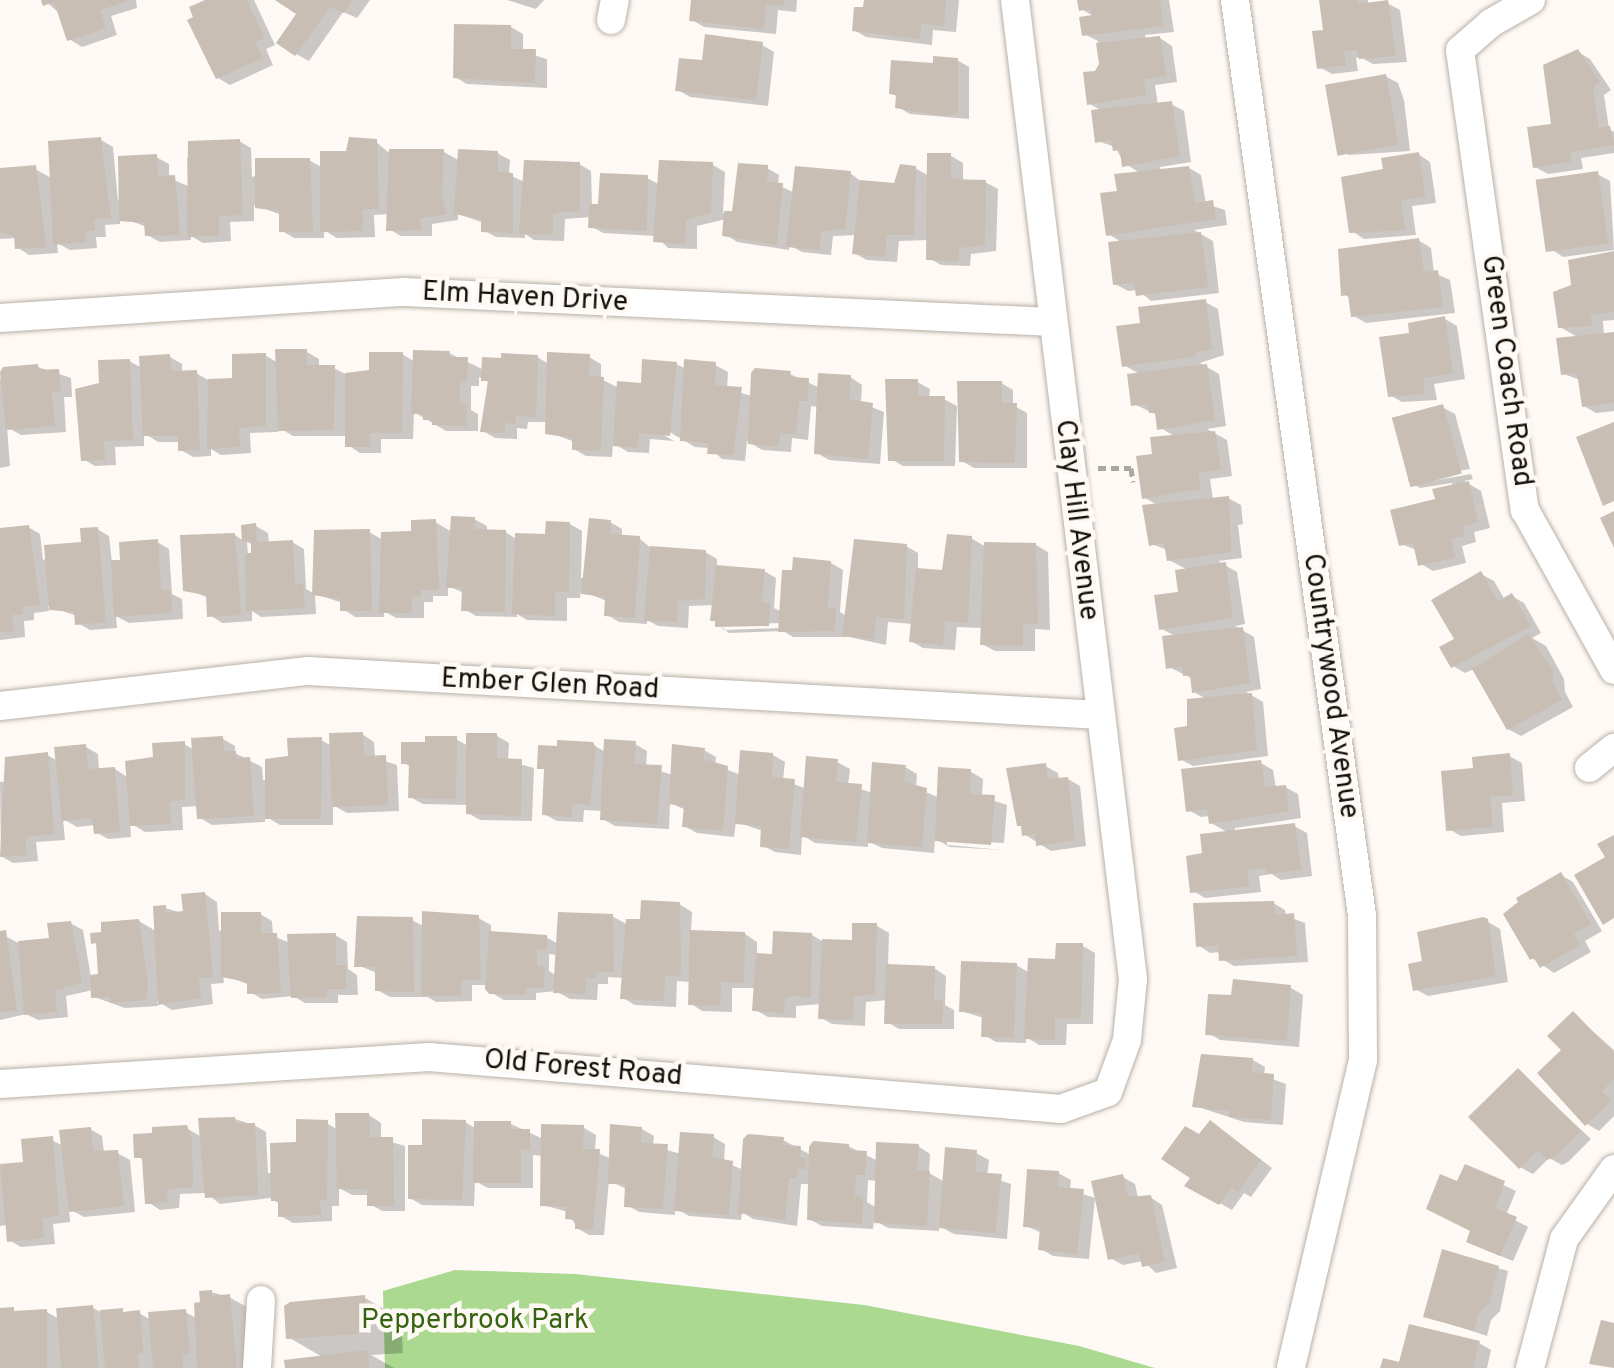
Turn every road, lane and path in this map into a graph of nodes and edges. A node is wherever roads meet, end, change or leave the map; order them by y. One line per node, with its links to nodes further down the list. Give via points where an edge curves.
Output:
1 (1014, 0): 5 (street, Clay Hill Avenue)
2 (1235, 0): 18 (street, Countrywood Avenue, via 1362,916 1363,1060)
3 (1531, 0): 8 (street, Green Coach Road, via 1491,22 1460,50 1525,510)
4 (0, 318): 5 (street, Elm Haven Drive, via 404,292)
5 (1051, 322): 10 (street, Clay Hill Avenue)
6 (1098, 468): 7 (path, via 1131,468)
7 (1134, 482)
8 (1614, 670)
9 (0, 706): 10 (street, Ember Glen Road, via 308,672)
10 (1100, 715): 13 (street, Clay Hill Avenue, via 1132,979)
11 (1614, 748): 12 (street)
12 (1590, 768)
13 (1127, 1040): 14 (street, Old Forest Road, via 1108,1092 1061,1108 429,1057)
14 (0, 1084)
15 (1614, 1169): 19 (street, via 1564,1239)
16 (261, 1300): 17 (street)
17 (257, 1368)
18 (1291, 1368)
19 (1530, 1368)

